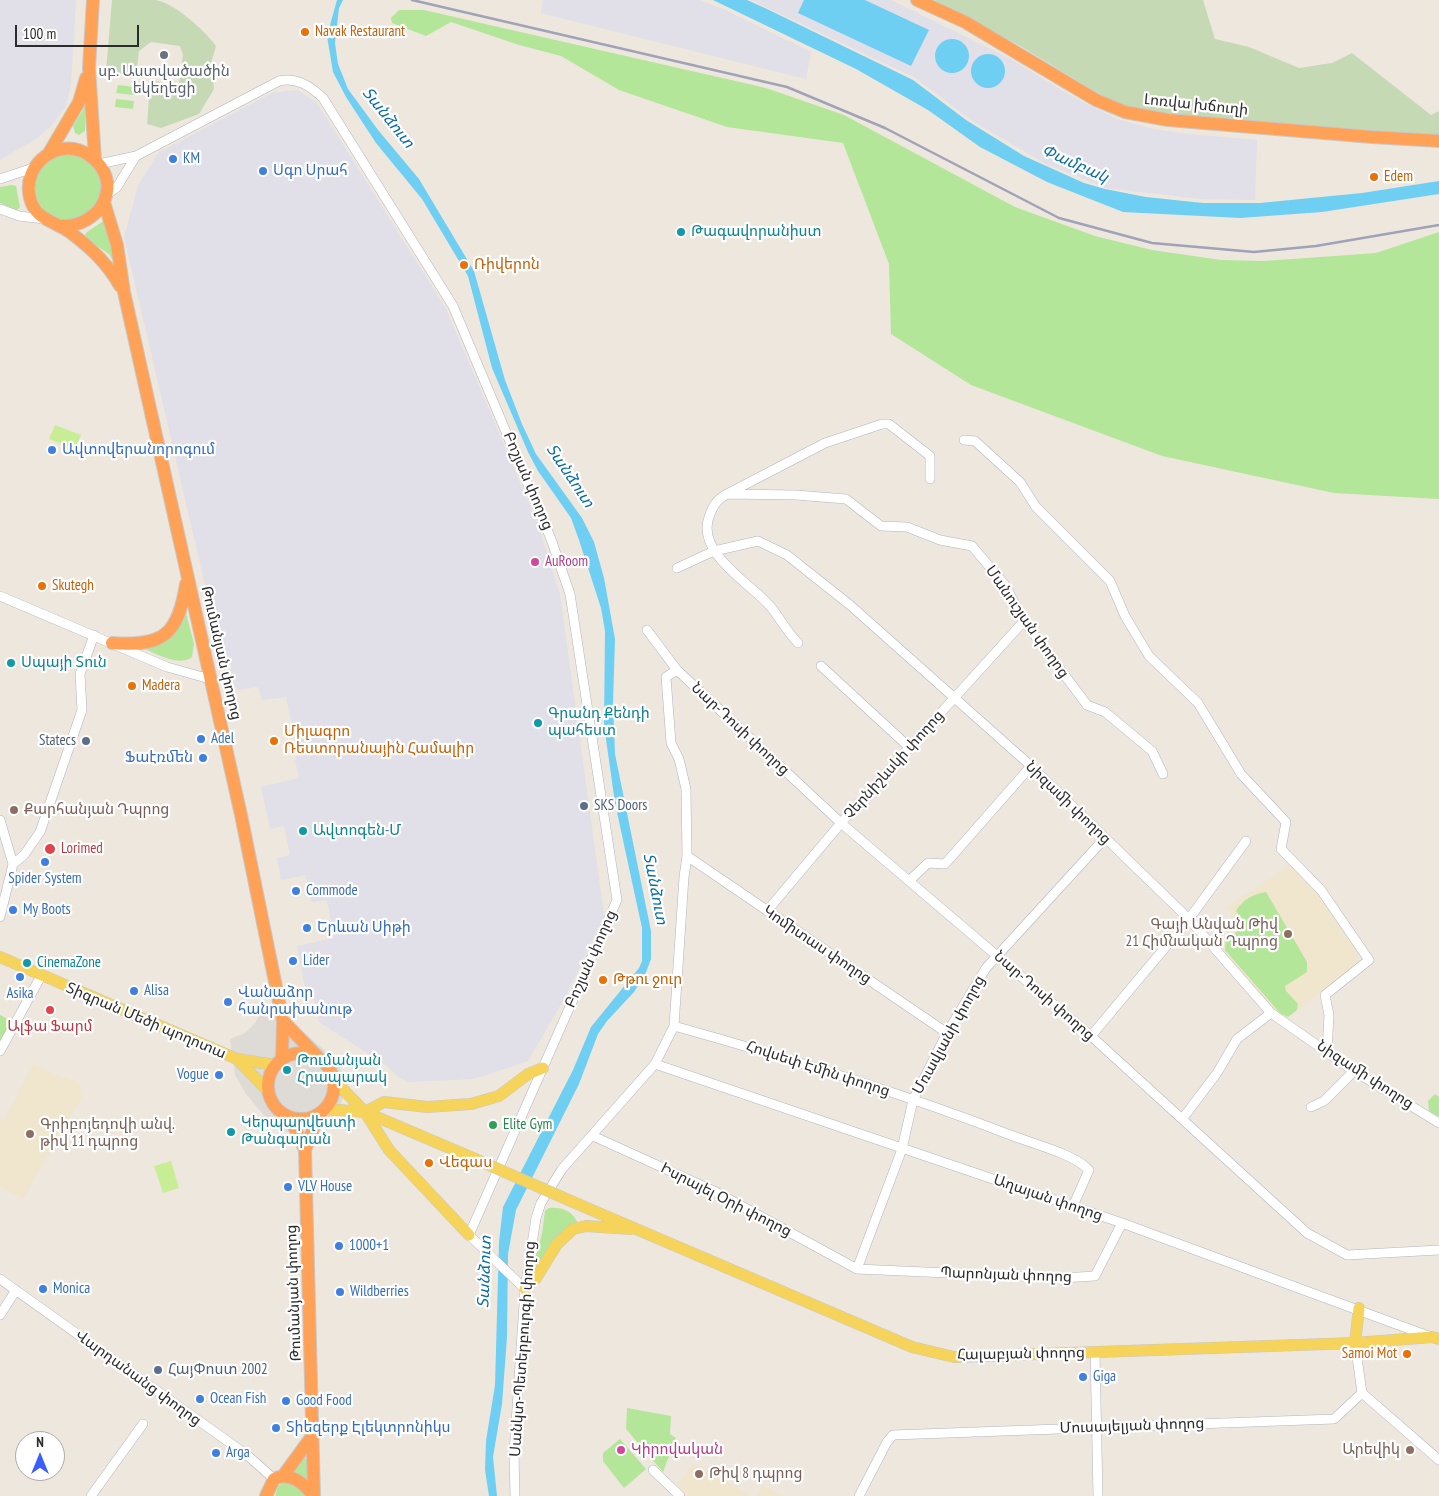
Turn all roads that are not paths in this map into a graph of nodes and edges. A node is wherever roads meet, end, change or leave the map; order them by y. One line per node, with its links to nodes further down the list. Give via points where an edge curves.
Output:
1 (93, 0): 3 (highway)
2 (917, 0): 4 (highway, Լոռվա խճուղի, via 965,22 1096,100 1125,112 1168,120)
3 (89, 68): 5 (highway, via 79,102); 7 (highway)
4 (1439, 140)
5 (49, 153): 7 (highway, via 68,148 87,153); 8 (highway)
6 (136, 156): 7 (street, Բոշյան փողոց); 10 (street, via 117,187); 58 (street, Բոշյան փողոց, via 279,81 287,79 307,85 323,98 453,306 532,490 570,594 617,900)
7 (97, 162): 10 (highway, via 106,178)
8 (33, 168): 9 (street); 12 (highway, via 28,183 30,200)
9 (0, 179)
10 (105, 199): 13 (highway, via 96,214 84,223); 14 (highway, via 117,245)
11 (0, 209): 12 (street, via 19,216)
12 (44, 219): 13 (highway)
13 (60, 226): 14 (highway, via 98,255)
14 (124, 292): 20 (highway, Թումանյան փողոց)
15 (964, 440): 52 (street, via 975,441 1020,482 1036,507 1110,581 1125,616 1149,656 1198,703 1240,774 1286,822 1281,849 1321,890 1370,960 1325,995 1329,1015)
16 (930, 479): 17 (street, via 930,456 889,424 882,424 825,443)
17 (727, 494): 18 (street, via 717,500 708,520 707,539); 22 (street, Մանուշյան փողոց, via 846,499 882,526 907,526 940,540 972,546 1005,584)
18 (714, 551): 19 (street, Նիզամի փողոց); 26 (street, via 770,606); 30 (street, Նիզամի փողոց, via 758,540 788,555 850,605)
19 (677, 568)
20 (187, 577): 25 (highway, via 180,614 170,630 148,642); 29 (highway, Թումանյան փողոց)
21 (0, 596): 24 (street)
22 (1024, 621): 30 (street, Չերնիշևսկի փողոց); 33 (street, Մանուշյան փողոց, via 1087,705 1105,712 1152,751)
23 (647, 630): 28 (street)
24 (94, 635): 25 (street); 39 (street, via 80,674 82,710 49,808 40,832 24,855)
25 (112, 643): 29 (street, via 167,667)
26 (798, 643)
27 (821, 666): 31 (street)
28 (677, 670): 35 (street, Նար-Դոսի փողոց); 38 (street, via 666,677 671,744 679,758 686,789)
29 (210, 679): 48 (highway, Թումանյան փողոց)
30 (954, 699): 31 (street, Չերնիշևսկի փողոց); 32 (street, Նիզամի փողոց)
31 (910, 748): 35 (street, Չերնիշևսկի փողոց)
32 (1030, 766): 36 (street, Նիզամի փողոց); 40 (street, via 945,864 928,863)
33 (1163, 774)
34 (0, 820): 39 (street)
35 (842, 823): 40 (street, Նար-Դոսի փողոց); 41 (street, Չերնիշևսկի փողոց)
36 (1105, 838): 43 (street, Նիզամի փողոց); 44 (street, Մռավյանի փողոց)
37 (1246, 841): 43 (street)
38 (687, 856): 41 (street, Կոմիտաս փողոց); 49 (street)
39 (13, 864): 42 (street)
40 (910, 881): 44 (street, Նար-Դոսի փողոց)
41 (767, 910): 50 (street, Կոմիտաս փողոց)
42 (0, 916)
43 (1189, 919): 47 (street, Նիզամի փողոց); 51 (street)
44 (997, 956): 50 (street, Մռավյանի փողոց, via 986,968); 51 (street, Նար-Դոսի փողոց)
45 (0, 958): 46 (main road, Տիգրան Մեծի պողոտա)
46 (41, 976): 53 (street); 55 (main road, Տիգրան Մեծի պողոտա)
47 (1271, 1013): 52 (street, Նիզամի փողոց); 67 (street, via 1237,1039 1217,1073)
48 (284, 1021): 54 (highway); 56 (highway, Թումանյան փողոց)
49 (674, 1026): 57 (street); 62 (street, Հովսեփ Էմին փողոց, via 792,1058)
50 (947, 1033): 62 (street, Մռավյանի փողոց)
51 (1090, 1036): 67 (street, Նար-Դոսի փողոց)
52 (1327, 1051): 59 (street, Նիզամի փողոց)
53 (0, 1052)
54 (319, 1058): 56 (highway, via 300,1052); 60 (highway, via 327,1064)
55 (237, 1059): 56 (main road, Տիգրան Մեծի պողոտա); 61 (main road, Տիգրան Մեծի պողոտա)
56 (278, 1061): 61 (highway, via 270,1073)
57 (655, 1064): 69 (street, Սանկտ-Պետերբուրգի փողոց); 70 (street, Աղայան փողոց)
58 (543, 1068): 65 (main road, via 528,1074 499,1096 471,1104 427,1107 384,1102); 75 (street, Բոշյան փողոց)
59 (1354, 1070): 63 (street, via 1324,1101); 68 (street, Նիզամի փողոց)
60 (334, 1080): 64 (highway, via 334,1093); 65 (main road)
61 (267, 1090): 66 (highway, via 275,1108)
62 (913, 1100): 70 (street, Մռավյանի փողոց); 72 (street, Հովսեփ Էմին փողոց, via 1084,1165 1089,1170)
63 (1311, 1107)
64 (322, 1112): 65 (main road); 66 (highway, via 305,1119); 71 (highway)
65 (365, 1112): 74 (main road, Հալաբյան փողոց, bridge); 75 (main road, via 390,1150)
66 (290, 1118): 71 (highway)
67 (1183, 1118): 76 (street, Նար-Դոսի փողոց, via 1300,1227 1323,1243 1347,1255)
68 (1439, 1123)
69 (593, 1136): 77 (street, Իսրայել Օրի փողոց, via 714,1191); 79 (street, Սանկտ-Պետերբուրգի փողոց, via 562,1169 541,1203 532,1234)
70 (902, 1149): 72 (street, Աղայան փողոց); 77 (street, Մռավյանի փողոց)
71 (305, 1150): 89 (highway, Թումանյան փողոց)
72 (1073, 1206): 73 (street, Աղայան փողոց)
73 (1122, 1223): 77 (street, Պարոնյան փողոց, via 1095,1276 1062,1278); 81 (street, Աղայան փողոց)
74 (635, 1229): 79 (main road, via 586,1226 573,1229 557,1244 536,1278); 85 (main road, Հալաբյան փողոց, via 912,1347 954,1356)
75 (469, 1236): 79 (street)
76 (1439, 1250)
77 (857, 1270)
78 (0, 1279): 80 (street, Վարդանանց փողոց)
79 (525, 1288): 96 (street, Սանկտ-Պետերբուրգի փողոց, via 514,1453)
80 (16, 1290): 82 (street); 92 (street, Վարդանանց փողոց)
81 (1359, 1308): 83 (street, Աղայան փողոց); 84 (main road)
82 (0, 1315)
83 (1436, 1338): 84 (main road, Հալաբյան փողոց)
84 (1355, 1343): 85 (main road, Հալաբյան փողոց); 86 (street)
85 (1095, 1352): 88 (street)
86 (1362, 1393): 88 (street, Մուսայելյան փողոց, via 1334,1419); 90 (street)
87 (143, 1424): 93 (street)
88 (1096, 1428): 98 (street, Մուսայելյան փողոց, via 893,1436); 99 (street)
89 (313, 1434): 92 (highway); 95 (highway, Թումանյան փողոց)
90 (1439, 1460)
91 (653, 1470): 97 (street)
92 (279, 1478): 94 (highway); 95 (highway, via 299,1481)
93 (91, 1496)
94 (266, 1496)
95 (313, 1496)
96 (515, 1496)
97 (680, 1496)
98 (859, 1496)
99 (1098, 1496)

